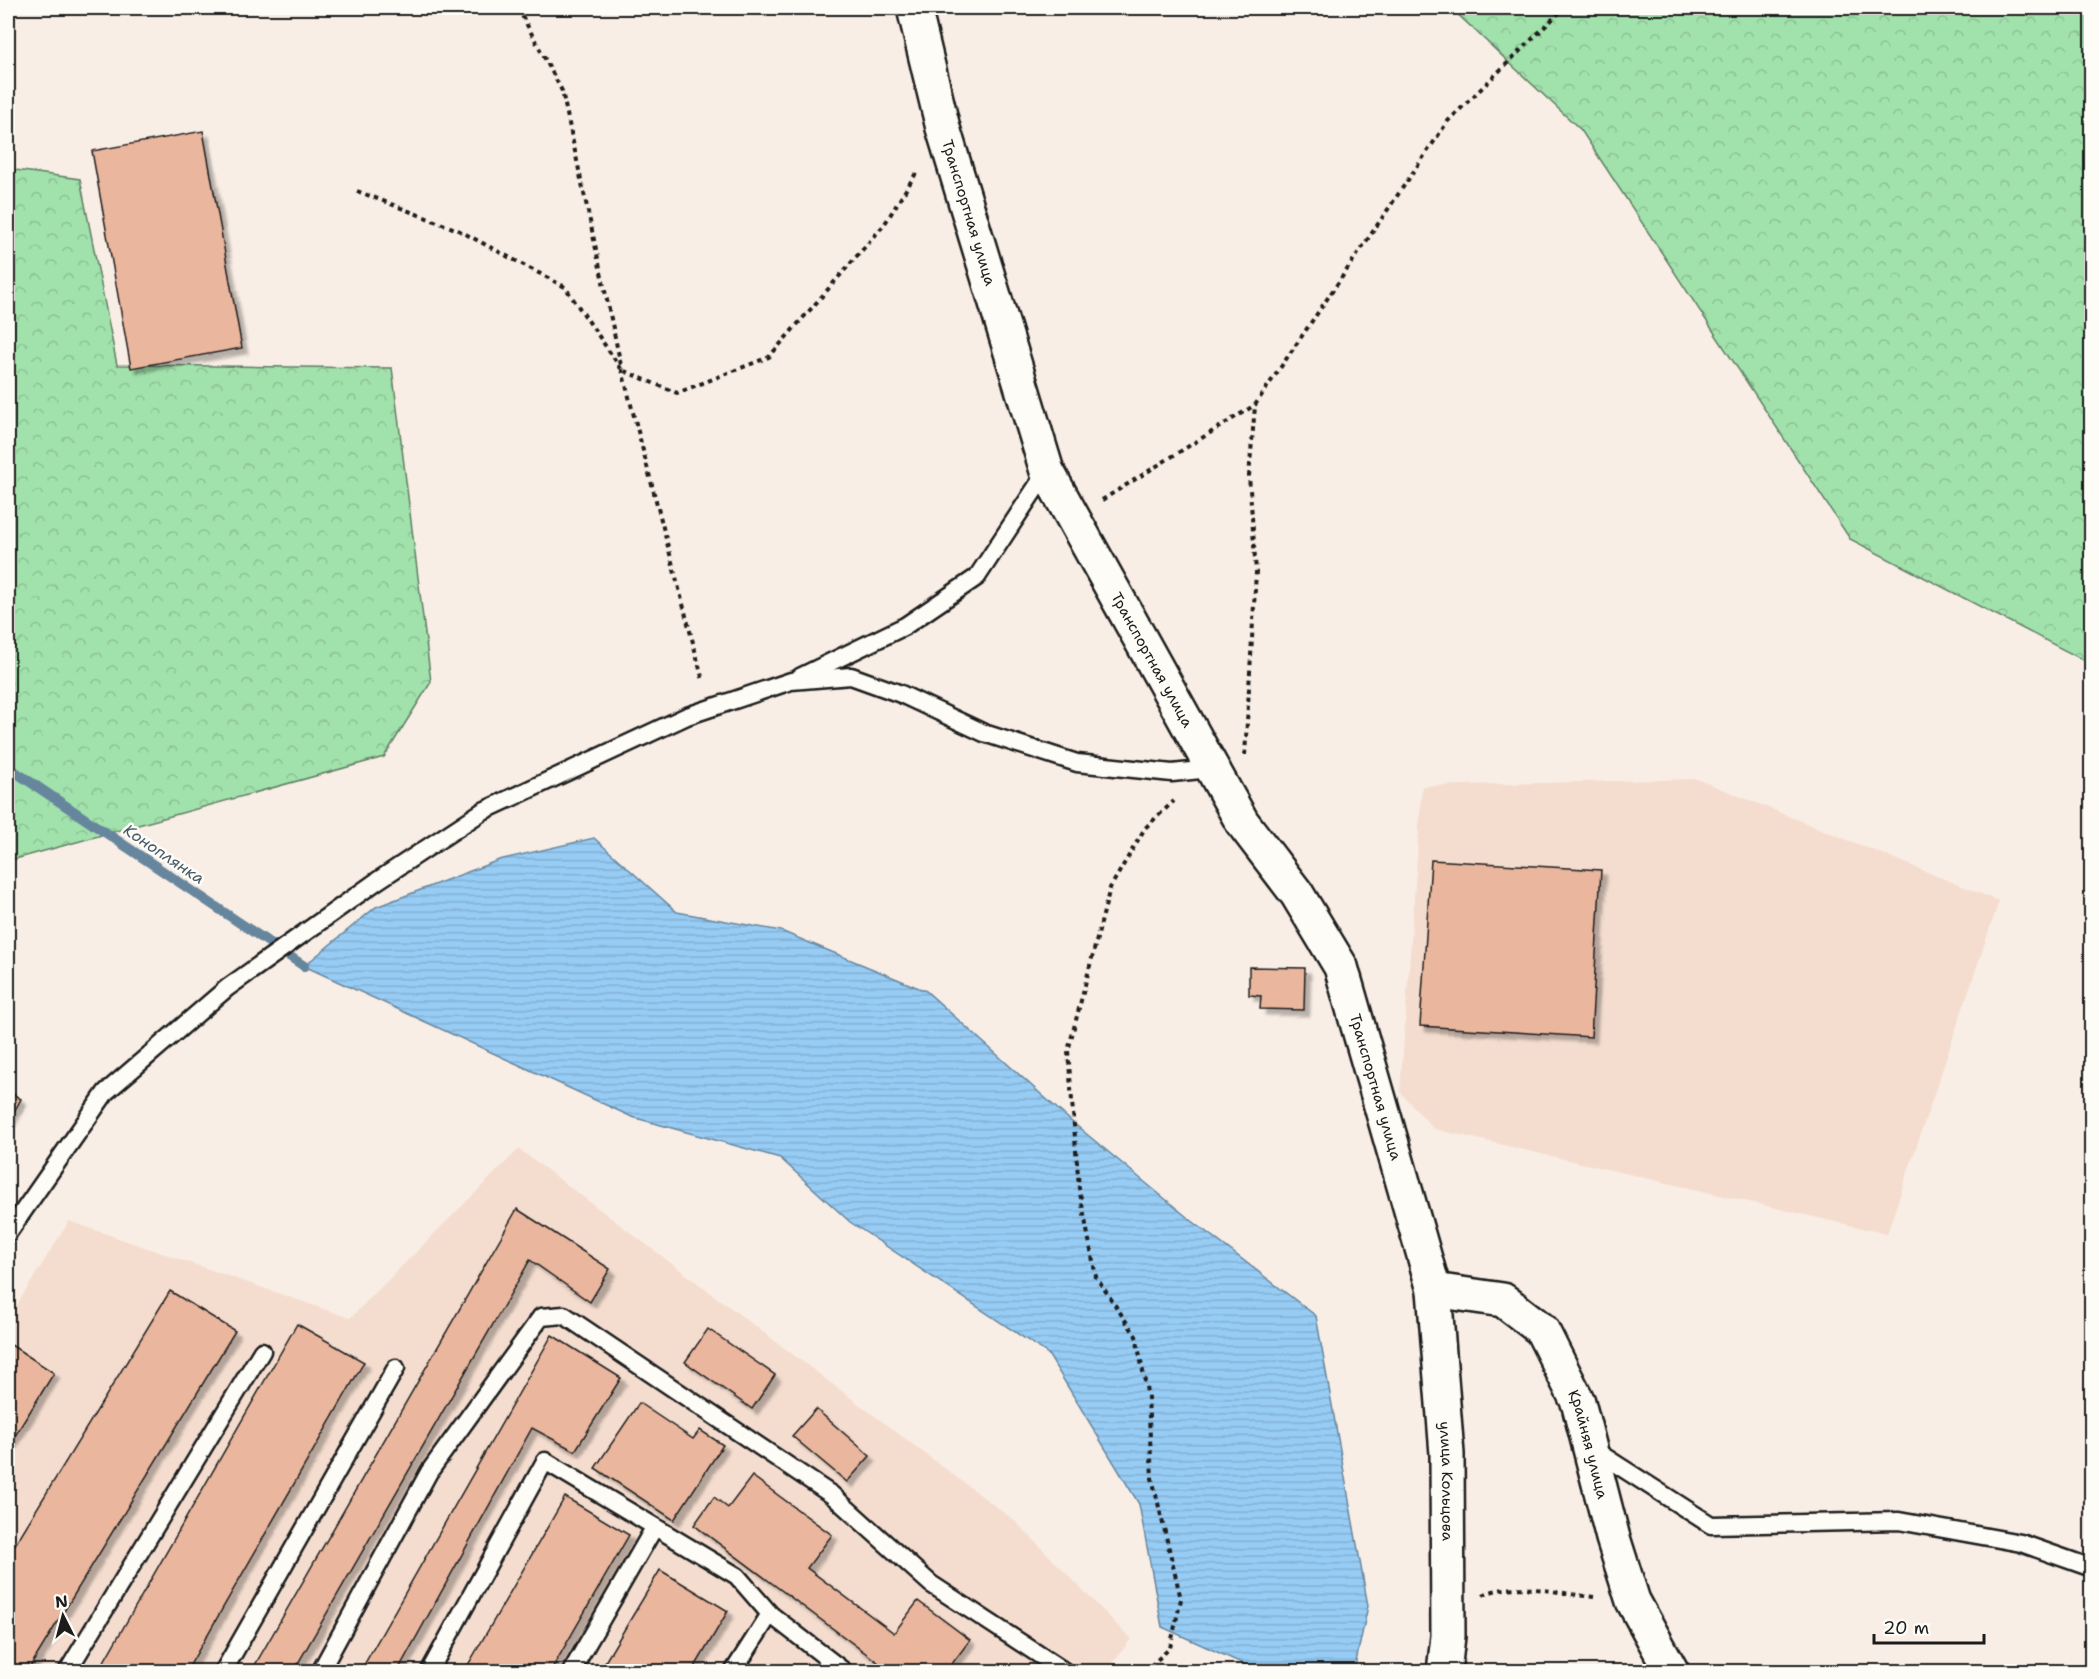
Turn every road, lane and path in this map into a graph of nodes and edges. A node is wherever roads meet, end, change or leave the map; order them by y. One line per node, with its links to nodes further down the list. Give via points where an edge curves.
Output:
1 (518, 8): 6 (path, via 562,91)
2 (914, 8): 4 (street, Транспортная улица)
3 (1564, 8): 7 (path, via 1448,121)
4 (943, 128): 6 (path, via 884,225 770,357 677,393); 8 (street, Транспортная улица)
5 (357, 191): 6 (path, via 458,230 565,287)
6 (622, 370): 11 (path)
7 (1255, 405): 9 (path); 12 (path, via 1249,476 1256,572)
8 (1047, 471): 9 (street, Транспортная улица); 10 (lane, via 977,577 905,626)
9 (1073, 518): 13 (street, Транспортная улица)
10 (791, 681): 11 (lane); 13 (lane, via 851,676 901,694 984,733 1077,763 1172,772)
11 (710, 708): 14 (lane, via 483,811 227,988 106,1092)
12 (1245, 763)
13 (1210, 769): 15 (street, Транспортная улица, via 1242,822 1298,894 1341,967); 32 (path, via 1145,828 1110,888 1068,1050 1079,1188 1096,1277 1136,1336 1148,1397 1152,1478 1181,1599 1170,1648)
14 (8, 1233)
15 (1434, 1290): 18 (street, Крайняя улица, via 1503,1300 1542,1330 1578,1402); 23 (street, улица Кольцова, via 1447,1454)
16 (262, 1352): 24 (lane)
17 (396, 1368): 25 (lane)
18 (1590, 1447): 20 (lane, via 1711,1525 1899,1521 2021,1543); 21 (street, Крайняя улица)
19 (654, 1528): 22 (lane, via 737,1576); 27 (lane, via 545,1461); 28 (lane)
20 (2091, 1568)
21 (1633, 1601): 23 (path, via 1533,1589 1493,1590 1464,1604); 34 (street, Крайняя улица)
22 (770, 1614): 29 (lane); 30 (lane)
23 (1448, 1636): 33 (street, улица Кольцова)
24 (67, 1671)
25 (224, 1671)
26 (320, 1671): 31 (lane, via 429,1472 541,1317 564,1315 832,1495 931,1584)
27 (429, 1671)
28 (571, 1671)
29 (733, 1671)
30 (845, 1671)
31 (1064, 1671)
32 (1144, 1671)
33 (1444, 1671)
34 (1672, 1671)

